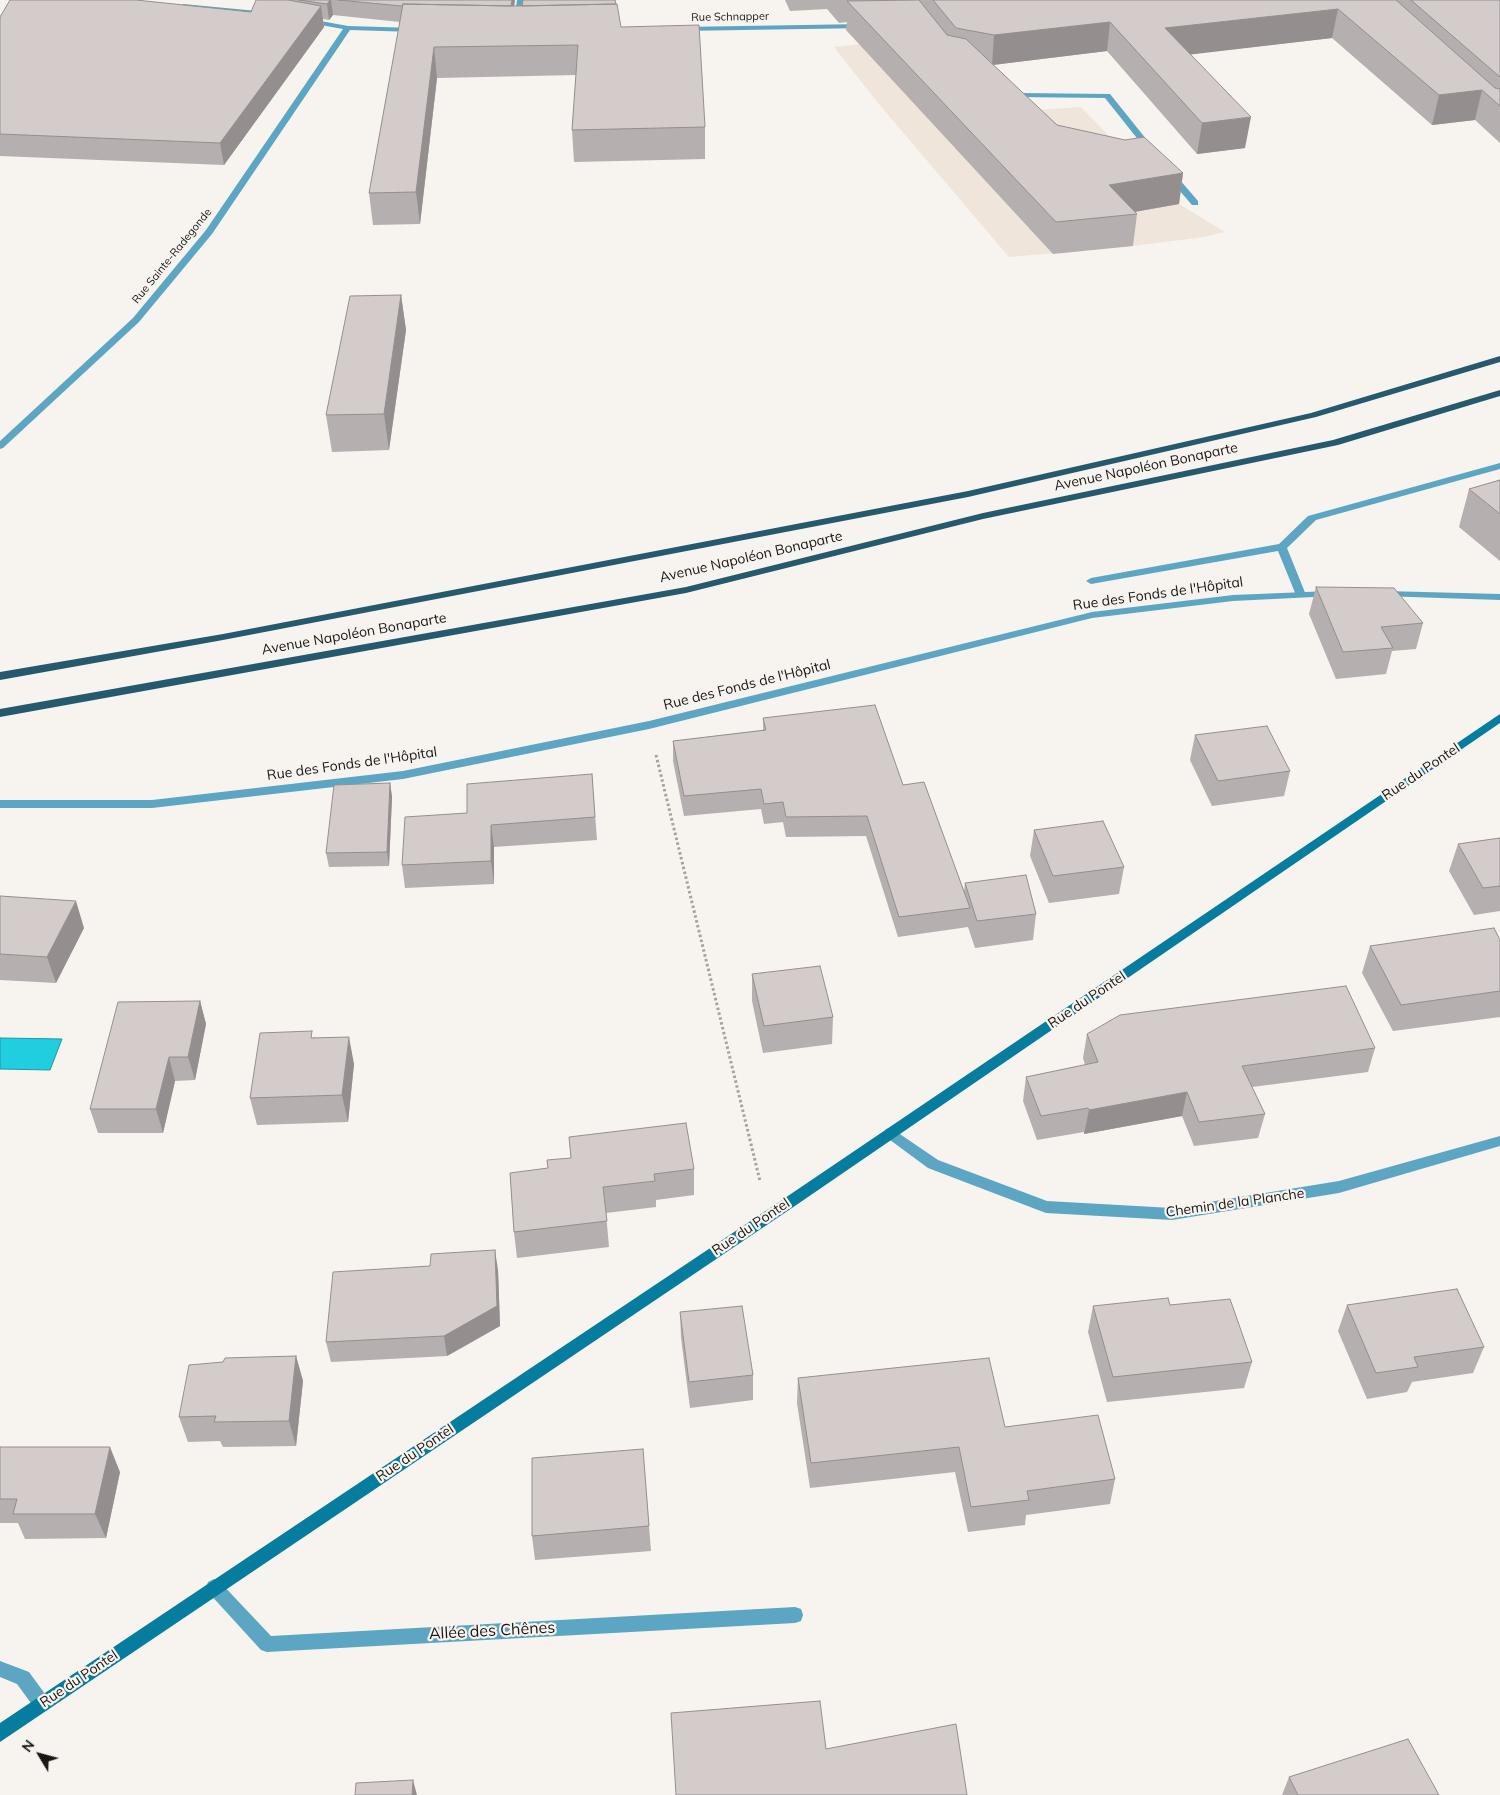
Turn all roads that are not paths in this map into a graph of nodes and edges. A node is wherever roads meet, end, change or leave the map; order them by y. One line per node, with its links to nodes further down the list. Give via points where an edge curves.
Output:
1 (521, 0): 9 (street)
2 (180, 5): 3 (street)
3 (278, 15)
4 (296, 18): 6 (street)
5 (871, 26): 7 (street, Rue Schnapper)
6 (348, 28): 8 (street); 16 (street, Rue Sainte-Radegonde, via 209,232 136,320)
7 (673, 29)
8 (419, 30)
9 (516, 32)
10 (1003, 82): 11 (street, via 1016,95 1107,96)
11 (1159, 159)
12 (1164, 166): 13 (street)
13 (1194, 203)
14 (1500, 359): 24 (main road, Avenue Napoléon Bonaparte, via 1313,415 968,494 223,637)
15 (1500, 393): 25 (main road, Avenue Napoléon Bonaparte, via 1335,443 983,516 686,590)
16 (0, 446)
17 (1500, 466): 18 (street, via 1312,518)
18 (1282, 547): 19 (street); 22 (street)
19 (1091, 581)
20 (1339, 593): 22 (street, Rue des Fonds de l'Hôpital)
21 (1377, 594): 23 (street)
22 (1301, 595): 27 (street, Rue des Fonds de l'Hôpital, via 1233,598 1092,615 649,725 403,775 152,804)
23 (1500, 597)
24 (0, 676)
25 (0, 713)
26 (1500, 718): 28 (main road, Rue du Pontel)
27 (0, 804)
28 (891, 1133): 29 (street, Chemin de la Planche, via 933,1164 1046,1208 1172,1214 1339,1187); 30 (main road, Rue du Pontel)
29 (1500, 1141)
30 (214, 1587): 31 (street, Allée des Chênes, via 267,1644); 33 (main road, Rue du Pontel)
31 (795, 1615)
32 (0, 1668): 33 (street, via 23,1678)
33 (42, 1704): 34 (main road, Rue du Pontel)
34 (0, 1733)

